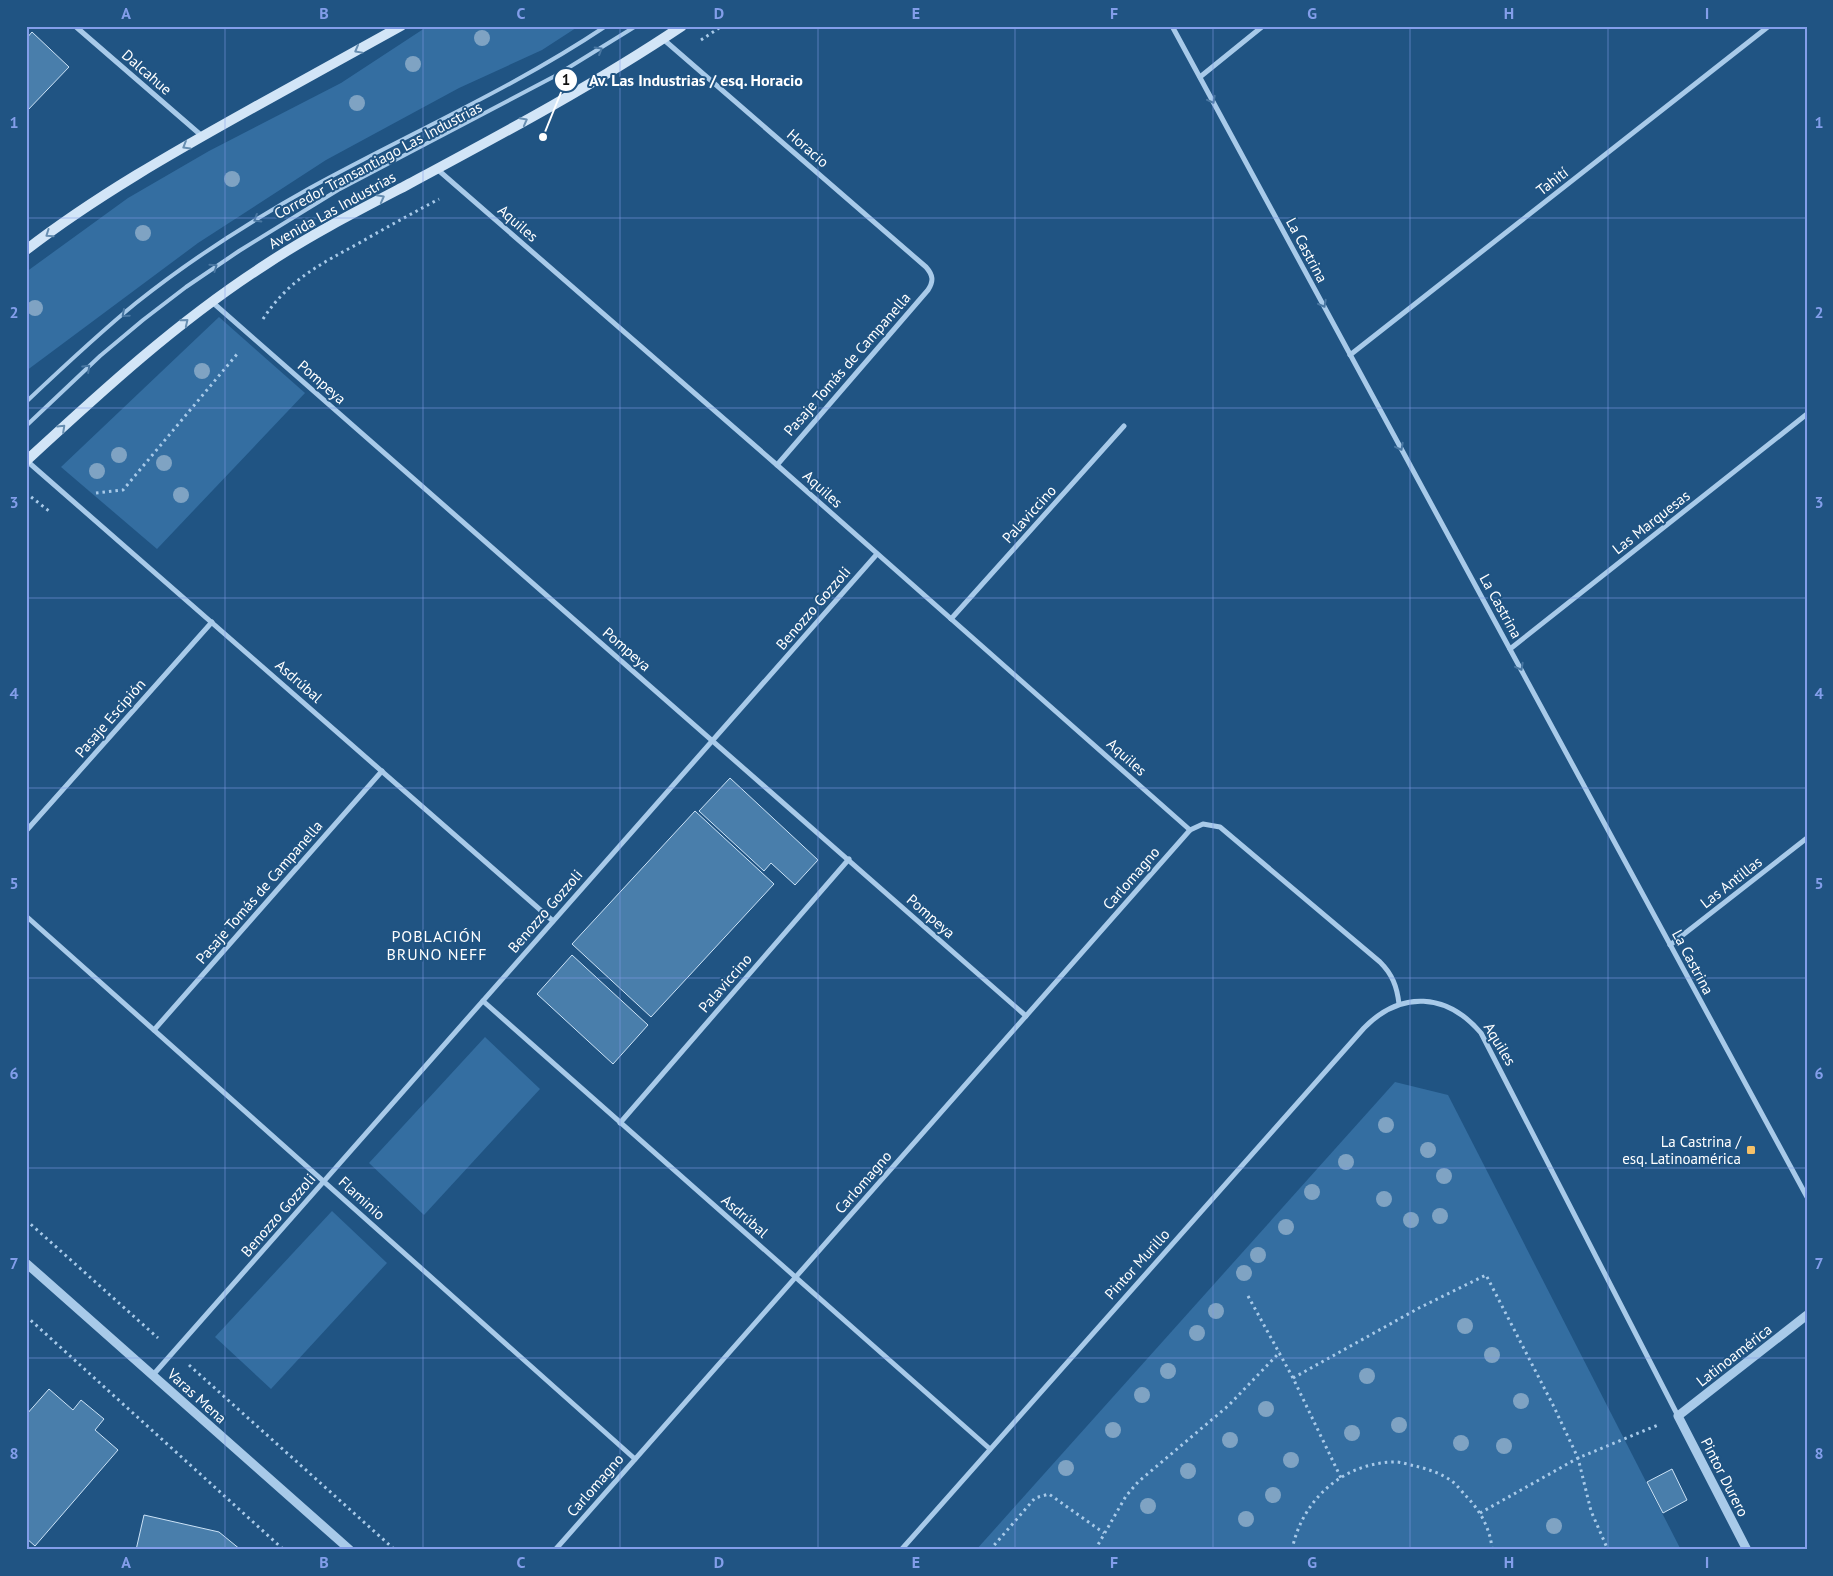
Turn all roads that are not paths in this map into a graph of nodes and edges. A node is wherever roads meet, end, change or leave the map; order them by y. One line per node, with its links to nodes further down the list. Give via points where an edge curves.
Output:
1 (75, 26): 11 (street, Dalcahue)
2 (401, 26): 11 (main road, one-way to 11)
3 (606, 26): 17 (lane, Corredor Transantiago Las Industrias, one-way to 17, via 244,227 136,304)
4 (636, 26): 19 (lane, Corredor Transantiago Las Industrias, one-way to 4, via 143,320 239,250 338,190 555,76)
5 (682, 26): 9 (main road, Avenida Las Industrias)
6 (1172, 26): 10 (street, La Castrina)
7 (1263, 26): 10 (street)
8 (1769, 26): 16 (street, Tahití)
9 (663, 39): 12 (main road, Avenida Las Industrias, one-way to 9, via 537,115); 14 (street, Horacio, via 926,267)
10 (1200, 77): 16 (street, La Castrina, one-way to 16)
11 (202, 136): 13 (main road, one-way to 13, via 85,208)
12 (436, 169): 15 (main road, Avenida Las Industrias, one-way to 12, via 325,229); 22 (street, Aquiles)
13 (26, 250)
14 (932, 278): 22 (street, Pasaje Tomás de Campanella, via 928,290)
15 (211, 301): 21 (main road, Avenida Las Industrias, one-way to 15, via 118,377); 27 (street, Pompeya)
16 (1350, 355): 26 (street, La Castrina, one-way to 26)
17 (26, 402)
18 (1807, 414): 26 (street, Las Marquesas)
19 (26, 426)
20 (1124, 426): 24 (street, Palaviccino)
21 (26, 461): 25 (street, Asdrúbal)
22 (777, 465): 23 (street, Aquiles)
23 (877, 554): 24 (street, Aquiles); 27 (street, Benozzo Gozzoli)
24 (952, 619): 29 (street, Aquiles)
25 (212, 622): 28 (street, Asdrúbal); 30 (street, Pasaje Escipión)
26 (1510, 649): 35 (street, La Castrina, one-way to 35)
27 (713, 740): 32 (street, Pompeya); 34 (street, Benozzo Gozzoli)
28 (382, 771): 34 (street, Asdrúbal); 39 (street, Pasaje Tomás de Campanella)
29 (1190, 830): 37 (street, via 1204,824 1220,828 1380,962 1395,982); 38 (street, Carlomagno)
30 (26, 832)
31 (1807, 838): 35 (street, Las Antillas)
32 (849, 860): 38 (street, Pompeya); 40 (street, Palaviccino)
33 (26, 916): 39 (street, Flaminio)
34 (553, 921): 36 (street, Benozzo Gozzoli)
35 (1670, 945): 42 (street, La Castrina)
36 (482, 1001): 40 (street, Asdrúbal); 41 (street, Benozzo Gozzoli)
37 (1399, 1004): 47 (street, Aquiles, via 1437,1003 1456,1010 1481,1033); 48 (street, Pintor Murillo, via 1381,1013 1364,1028)
38 (1026, 1016): 44 (street, Carlomagno)
39 (154, 1030): 41 (street, Flaminio)
40 (620, 1123): 44 (street, Asdrúbal)
41 (324, 1181): 46 (street, Benozzo Gozzoli); 49 (street, Flaminio)
42 (1807, 1197)
43 (26, 1263): 46 (street, Varas Mena)
44 (796, 1277): 48 (street, Asdrúbal); 49 (street, Carlomagno)
45 (1807, 1315): 47 (street, Latinoamérica)
46 (153, 1375): 50 (street, Varas Mena)
47 (1678, 1416): 53 (street, Pintor Durero)
48 (990, 1449): 52 (street, Pintor Murillo)
49 (635, 1459): 51 (street, Carlomagno)
50 (350, 1550)
51 (555, 1550)
52 (901, 1550)
53 (1747, 1550)

